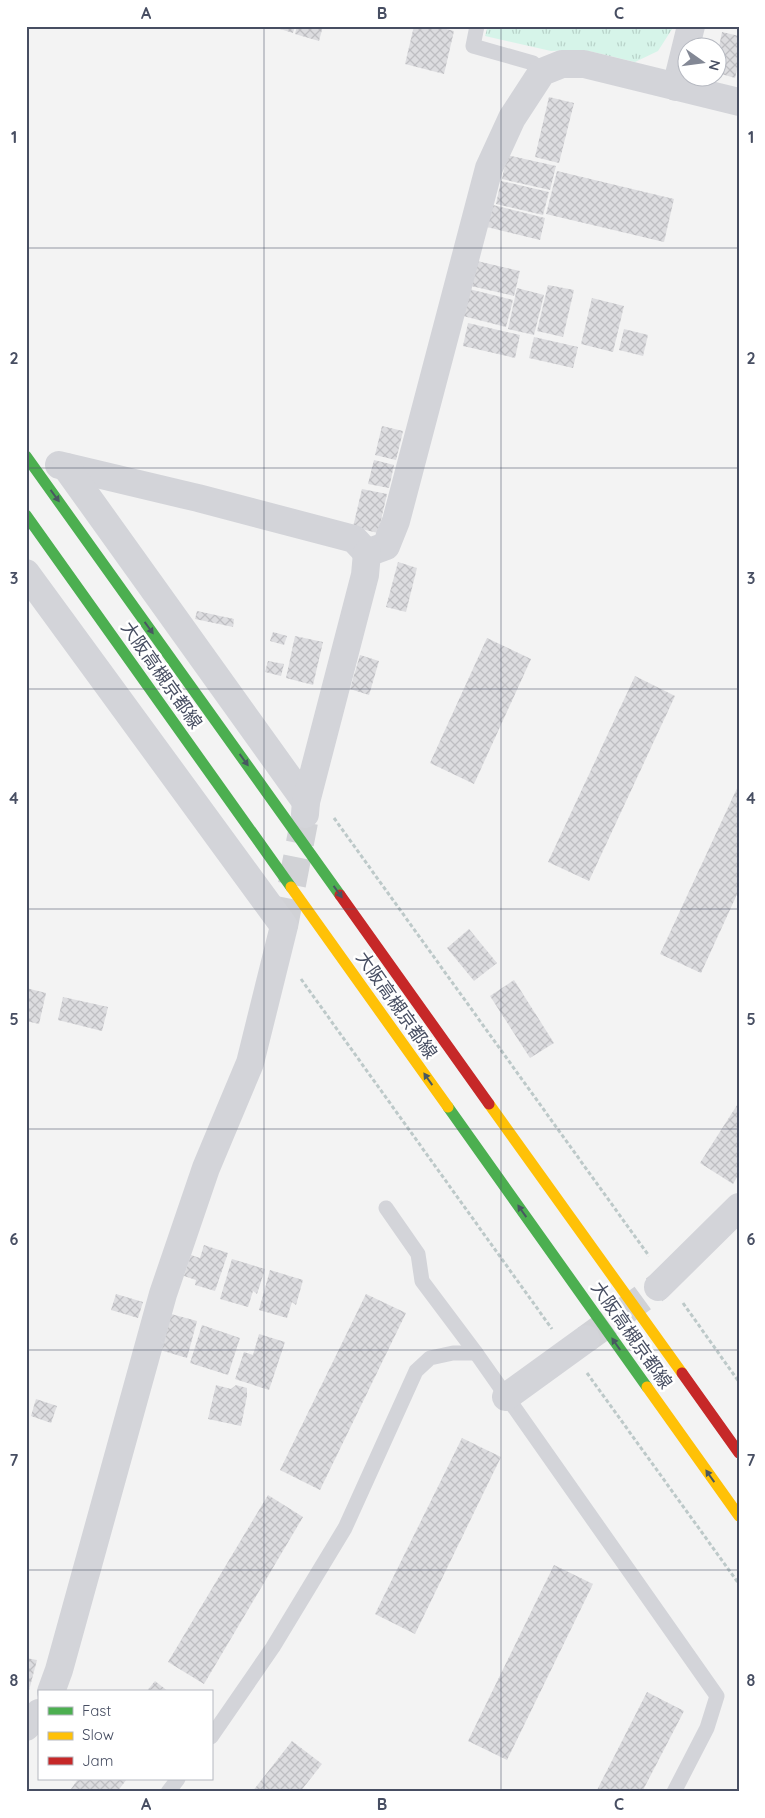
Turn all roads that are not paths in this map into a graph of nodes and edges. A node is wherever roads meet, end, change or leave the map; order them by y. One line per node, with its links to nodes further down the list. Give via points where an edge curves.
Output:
1 (477, 26): 3 (lane, via 473,46 533,62)
2 (691, 26): 4 (street)
3 (542, 72): 4 (street, via 573,62); 9 (street, via 512,118 489,168 396,521 386,546)
4 (676, 87): 5 (street)
5 (739, 102)
6 (26, 456): 7 (street); 17 (main road, 大阪高槻京都線, one-way to 17)
7 (66, 467): 9 (street, via 354,539); 9 (street, via 305,812)
8 (26, 515): 18 (main road, 大阪高槻京都線, one-way to 8)
9 (367, 553)
10 (26, 573): 19 (street, via 284,926 250,1063 206,1168 163,1294)
11 (739, 1207): 13 (street)
12 (386, 1208): 15 (lane, via 418,1254 422,1281)
13 (662, 1284)
14 (578, 1345): 16 (street)
15 (476, 1353): 16 (lane); 22 (lane, via 430,1358 416,1371 345,1528 273,1647)
16 (506, 1396): 25 (lane, via 717,1696 707,1728)
17 (739, 1453)
18 (739, 1516)
19 (52, 1690)
20 (38, 1714): 21 (street)
21 (26, 1727)
22 (212, 1736)
23 (177, 1780): 24 (lane)
24 (168, 1792)
25 (674, 1792)

